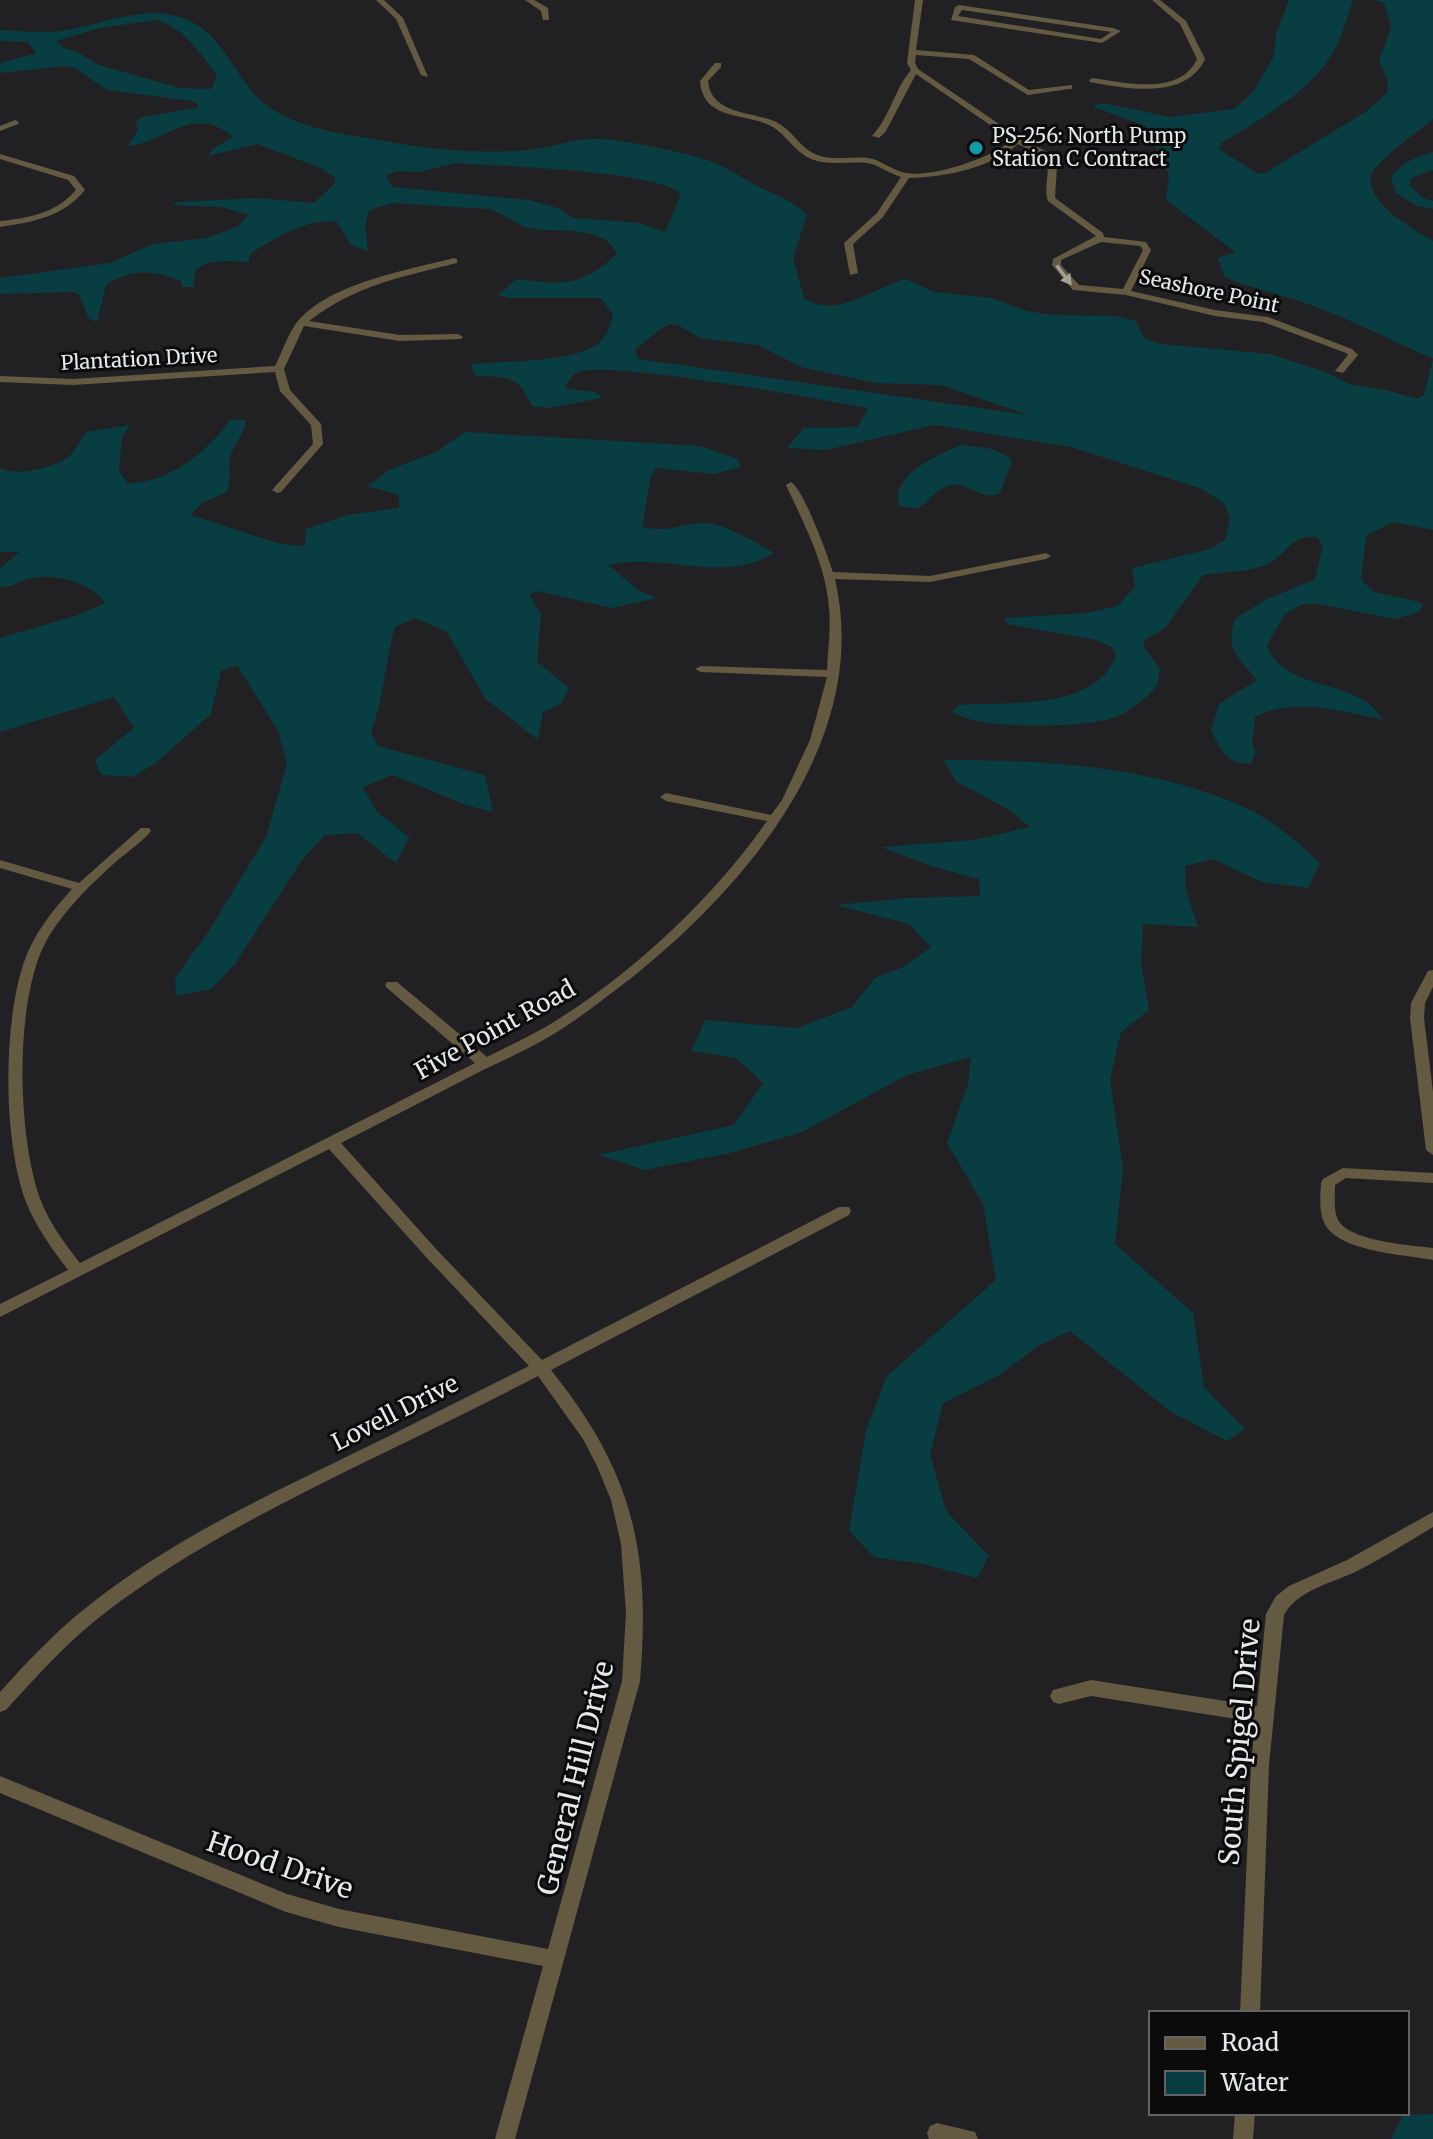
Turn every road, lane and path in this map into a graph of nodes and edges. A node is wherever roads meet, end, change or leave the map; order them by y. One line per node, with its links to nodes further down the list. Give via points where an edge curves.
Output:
1 (380, 0): 11 (street, via 399,18)
2 (529, 0): 7 (street, via 545,10)
3 (919, 0): 8 (street)
4 (951, 0): 6 (street, via 963,2)
5 (1156, 0): 12 (street, via 1194,40 1201,59 1196,71 1159,86)
6 (959, 7): 6 (street, via 953,17 966,21 1102,41 1117,31)
7 (546, 18)
8 (912, 52): 10 (street); 13 (street, via 971,57 1028,93)
9 (718, 65): 19 (street, via 703,87 726,111 778,126 816,158 873,162)
10 (915, 70): 16 (street, via 905,81 890,123); 17 (street)
11 (425, 75)
12 (1093, 80)
13 (1069, 87)
14 (15, 122): 15 (street)
15 (0, 129)
16 (876, 136)
17 (1017, 140): 19 (street, via 989,159); 21 (street, via 1050,157 1051,199)
18 (0, 156): 20 (street, via 71,178 81,190 70,205 52,214)
19 (906, 177): 23 (street, via 880,215 848,243)
20 (0, 224)
21 (1100, 239): 24 (street, via 1146,246); 24 (street, one-way to 24, via 1061,255 1056,265 1076,288)
22 (454, 261): 25 (street, via 370,282 328,302)
23 (853, 273)
24 (1126, 292): 28 (street, Seashore Point, via 1276,322 1353,353)
25 (301, 323): 26 (street, via 400,338); 27 (street)
26 (458, 337)
27 (279, 369): 29 (street, Plantation Drive, via 73,382); 31 (street, via 285,391 316,424 318,444)
28 (1340, 371)
29 (0, 379)
30 (791, 485): 33 (street, Five Point Road)
31 (277, 490)
32 (1046, 556): 33 (street, via 930,579)
33 (828, 575): 35 (street, Five Point Road, via 835,611)
34 (701, 669): 35 (street)
35 (833, 674): 37 (street, Five Point Road, via 814,749)
36 (666, 797): 37 (street)
37 (775, 819): 43 (street, Five Point Road, via 745,862 665,942 581,1010)
38 (145, 831): 40 (street)
39 (0, 864): 40 (street)
40 (80, 887): 44 (street, via 52,922 30,964)
41 (1433, 974): 47 (street, via 1418,1003 1417,1018)
42 (392, 985): 43 (street)
43 (486, 1064): 46 (street, Five Point Road)
44 (18, 1067): 45 (street); 51 (street, via 18,1131 31,1195 56,1244)
45 (0, 1070)
46 (332, 1143): 51 (street, Five Point Road); 53 (street, General Hill Drive)
47 (1433, 1150)
48 (1433, 1178): 50 (street, via 1343,1173 1328,1183 1327,1199 1331,1220 1342,1233)
49 (844, 1211): 53 (street, Lovell Drive)
50 (1433, 1254)
51 (76, 1269): 52 (street, Five Point Road)
52 (0, 1311)
53 (541, 1368): 56 (street, Lovell Drive, via 172,1553 83,1619); 59 (street, General Hill Drive, via 579,1417 619,1500 635,1588 631,1681)
54 (1433, 1519): 57 (street, South Spigel Drive, via 1282,1601 1275,1614)
55 (1059, 1696): 57 (street, via 1091,1688)
56 (0, 1704)
57 (1263, 1715): 60 (street, South Spigel Drive)
58 (0, 1784): 59 (street, Hood Drive, via 286,1903)
59 (554, 1959): 63 (street, General Hill Drive)
60 (1250, 2011)
61 (1245, 2115): 65 (street)
62 (937, 2133): 64 (street)
63 (505, 2139)
64 (968, 2139)
65 (1243, 2139)

